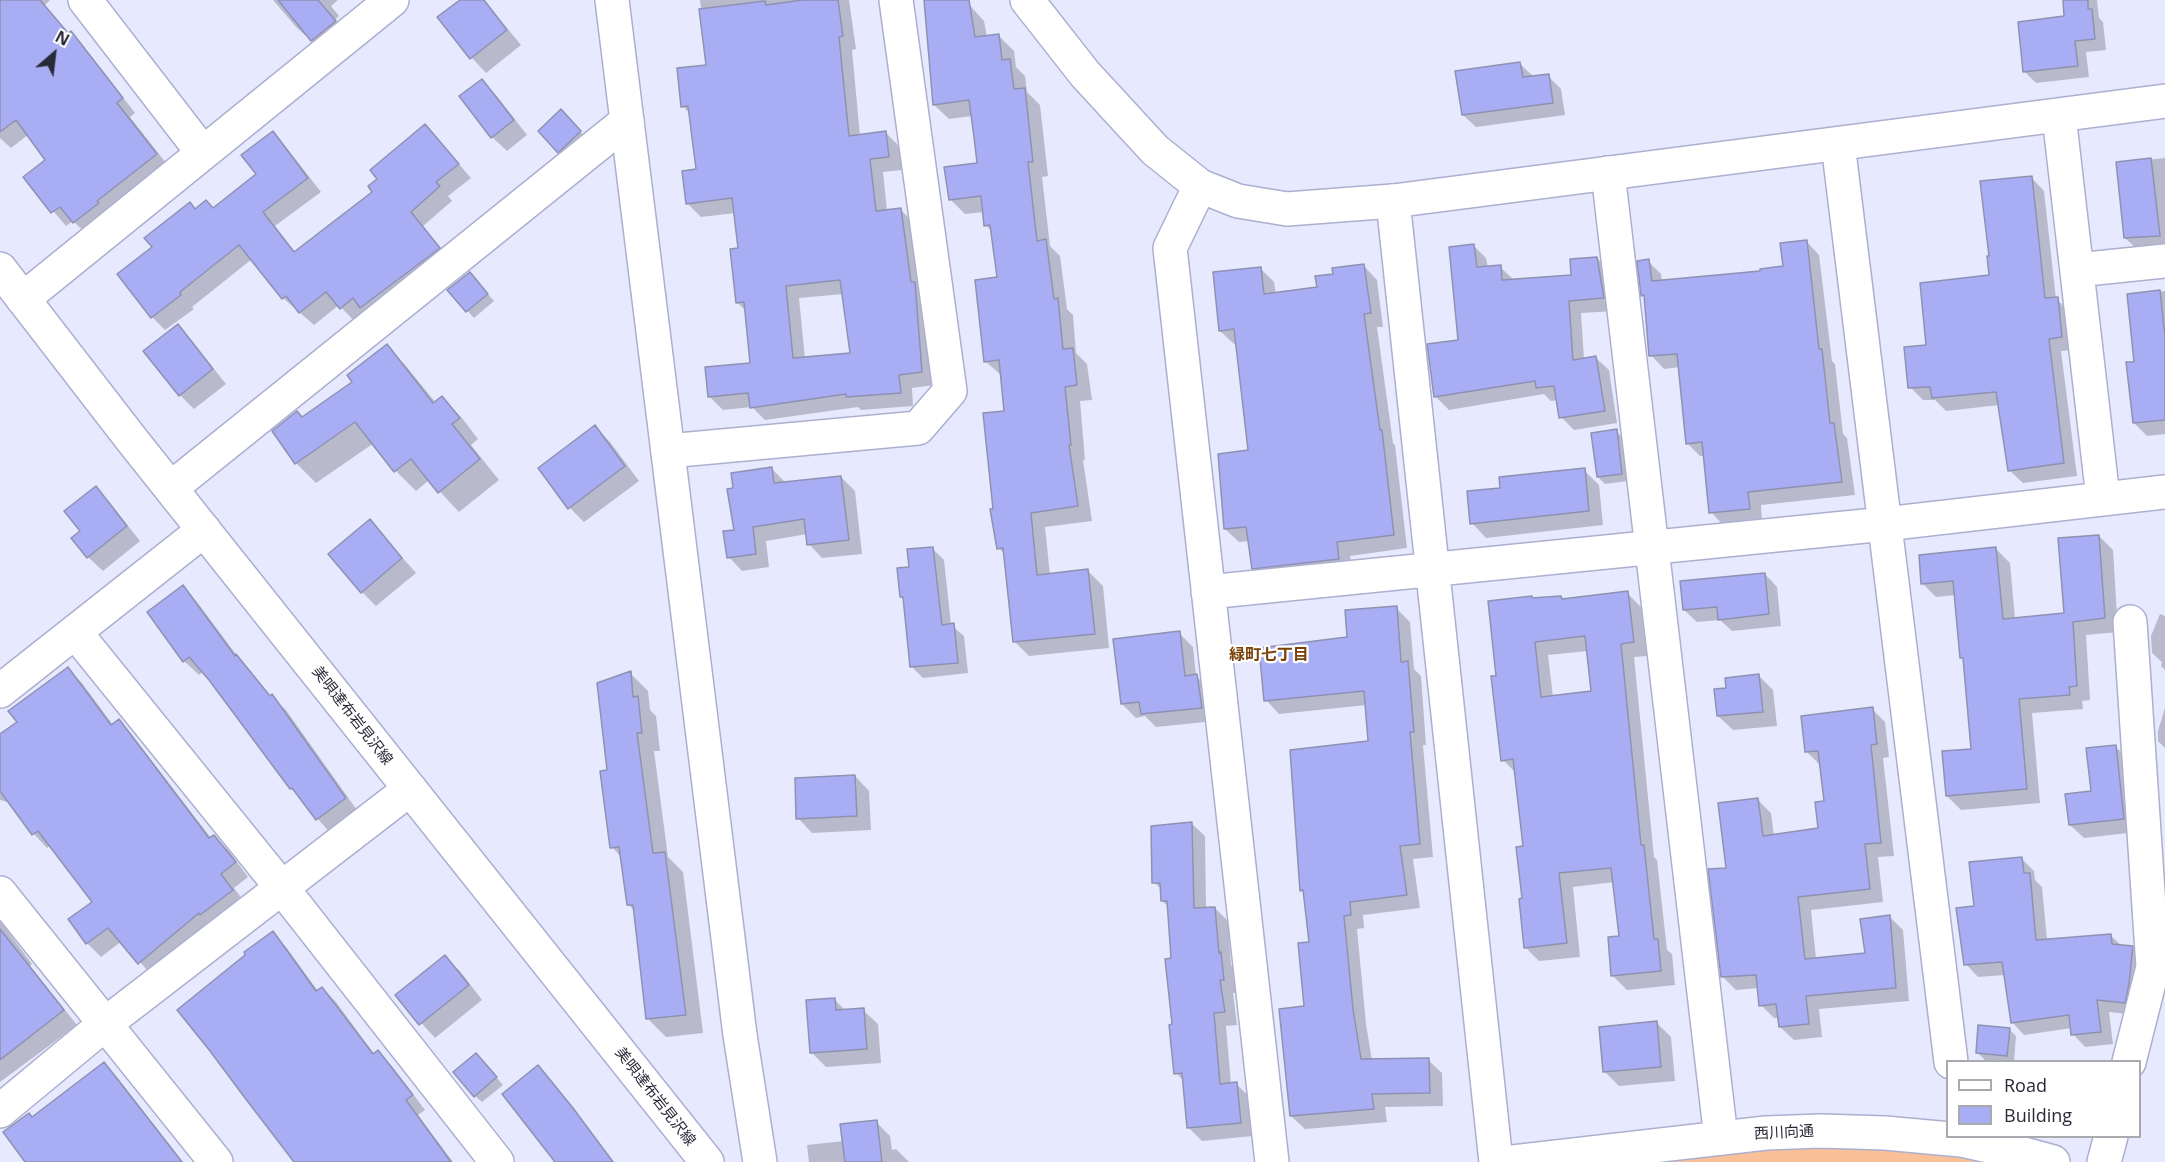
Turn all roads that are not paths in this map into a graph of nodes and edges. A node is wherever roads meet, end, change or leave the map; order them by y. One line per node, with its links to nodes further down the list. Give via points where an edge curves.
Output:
1 (85, 0): 10 (street)
2 (393, 0): 10 (street)
3 (612, 0): 8 (street)
4 (896, 0): 18 (street, via 950,391 918,428)
5 (1027, 0): 12 (street, via 1085,74 1155,150)
6 (2165, 101): 7 (street)
7 (2059, 116): 9 (street); 16 (street)
8 (627, 121): 18 (street); 19 (street)
9 (1838, 144): 11 (street); 22 (street)
10 (203, 153): 17 (street)
11 (1608, 173): 13 (street); 24 (street)
12 (1200, 186): 13 (street, via 1238,201 1287,209); 26 (street, via 1170,248)
13 (1393, 201): 25 (street)
14 (2165, 261): 16 (street)
15 (0, 269): 17 (street, 美唄達布岩見沢線)
16 (2077, 270): 21 (street)
17 (23, 299): 19 (street, 美唄達布岩見沢線)
18 (668, 451): 44 (street, via 740,1035)
19 (171, 488): 23 (street, 美唄達布岩見沢線)
20 (2165, 492): 21 (street)
21 (2103, 498): 22 (street)
22 (1885, 525): 24 (street); 34 (street)
23 (204, 530): 28 (street); 30 (street, 美唄達布岩見沢線)
24 (1652, 548): 25 (street); 38 (street)
25 (1432, 569): 26 (street); 46 (street)
26 (1208, 592): 45 (street)
27 (2130, 622): 35 (street, via 2153,967)
28 (75, 632): 29 (street); 31 (street)
29 (0, 691)
30 (410, 789): 31 (street); 41 (street, 美唄達布岩見沢線)
31 (282, 888): 33 (street); 43 (street)
32 (0, 893): 33 (street)
33 (105, 1024): 36 (street); 42 (street)
34 (1952, 1060)
35 (2130, 1060)
36 (0, 1111)
37 (1946, 1137): 38 (street, 西川向通, via 1821,1131)
38 (1721, 1138): 47 (street, 西川向通)
39 (1961, 1138): 48 (street, 西川向通)
40 (2110, 1138): 49 (street)
41 (704, 1161)
42 (216, 1162)
43 (498, 1162)
44 (760, 1162)
45 (1272, 1162)
46 (1496, 1162)
47 (1513, 1162)
48 (2053, 1162)
49 (2104, 1162)

